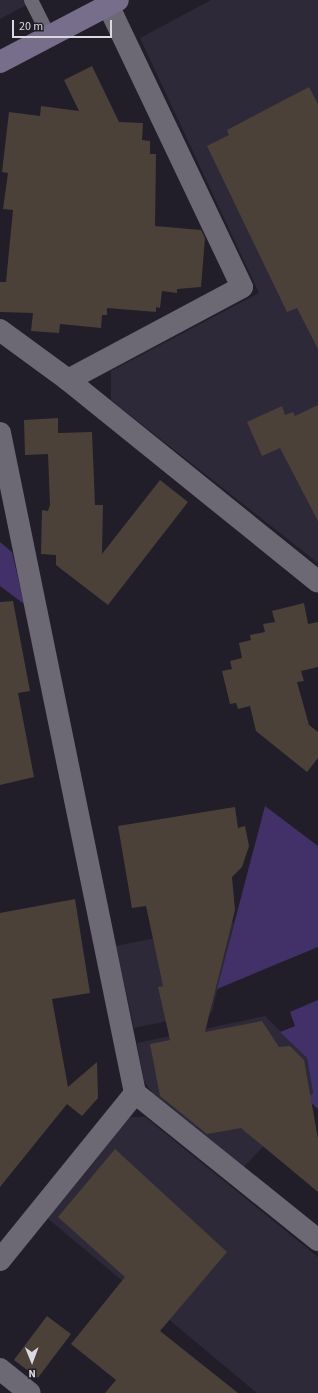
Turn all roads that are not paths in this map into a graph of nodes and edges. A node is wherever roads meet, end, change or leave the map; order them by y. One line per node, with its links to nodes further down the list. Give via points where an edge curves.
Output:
1 (31, 0): 3 (lane)
2 (113, 2): 3 (street); 6 (street, via 242,287)
3 (50, 36): 4 (street)
4 (0, 62)
5 (0, 330): 6 (street)
6 (68, 380): 8 (street)
7 (0, 433): 9 (street)
8 (318, 582)
9 (135, 1093): 10 (street); 11 (street)
10 (318, 1240)
11 (0, 1260)
12 (0, 1369): 13 (street)
13 (30, 1393)

